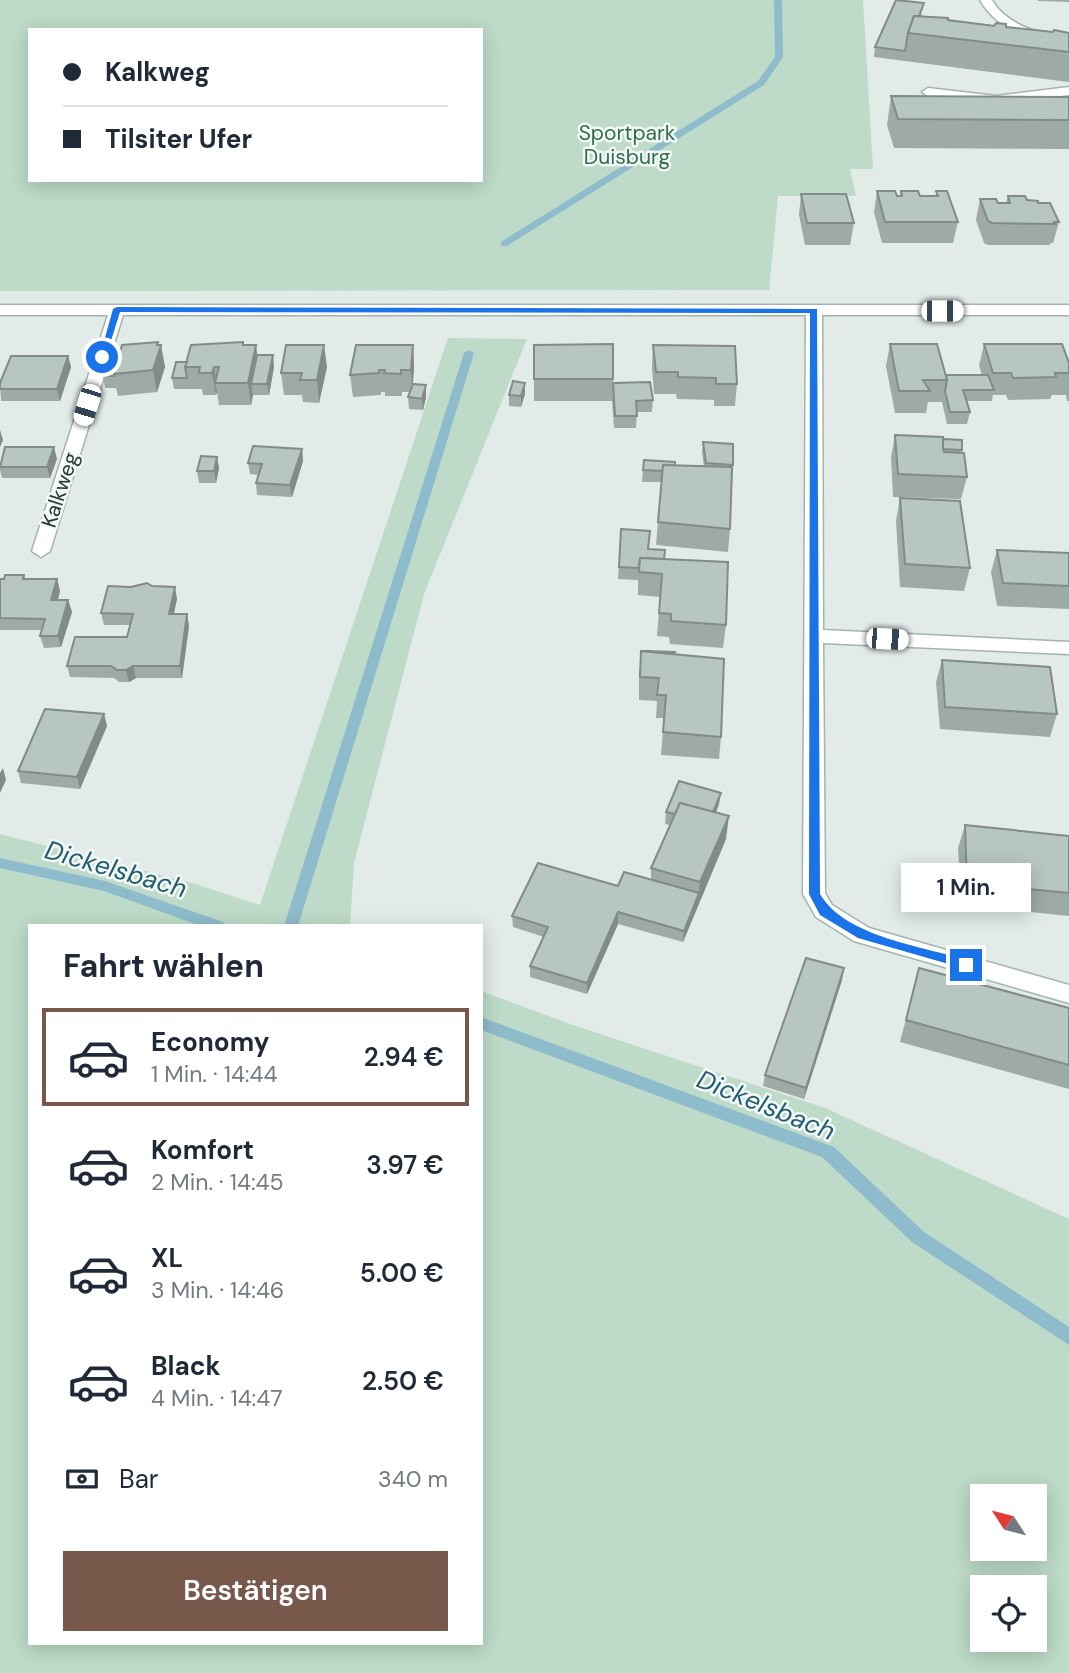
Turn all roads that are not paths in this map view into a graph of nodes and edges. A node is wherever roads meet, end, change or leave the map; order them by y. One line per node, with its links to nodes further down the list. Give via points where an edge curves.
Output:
1 (986, 0): 2 (street, via 1003,20 1020,29)
2 (1069, 43)
3 (1069, 91): 4 (street, via 996,100)
4 (928, 92)
5 (117, 309): 6 (street); 8 (street); 9 (street, Kalkweg)
6 (0, 310)
7 (1069, 310): 8 (street)
8 (814, 311): 10 (street)
9 (41, 551)
10 (813, 636): 11 (street); 12 (street, via 814,894 824,911 862,935)
11 (1069, 648)
12 (1069, 994)

